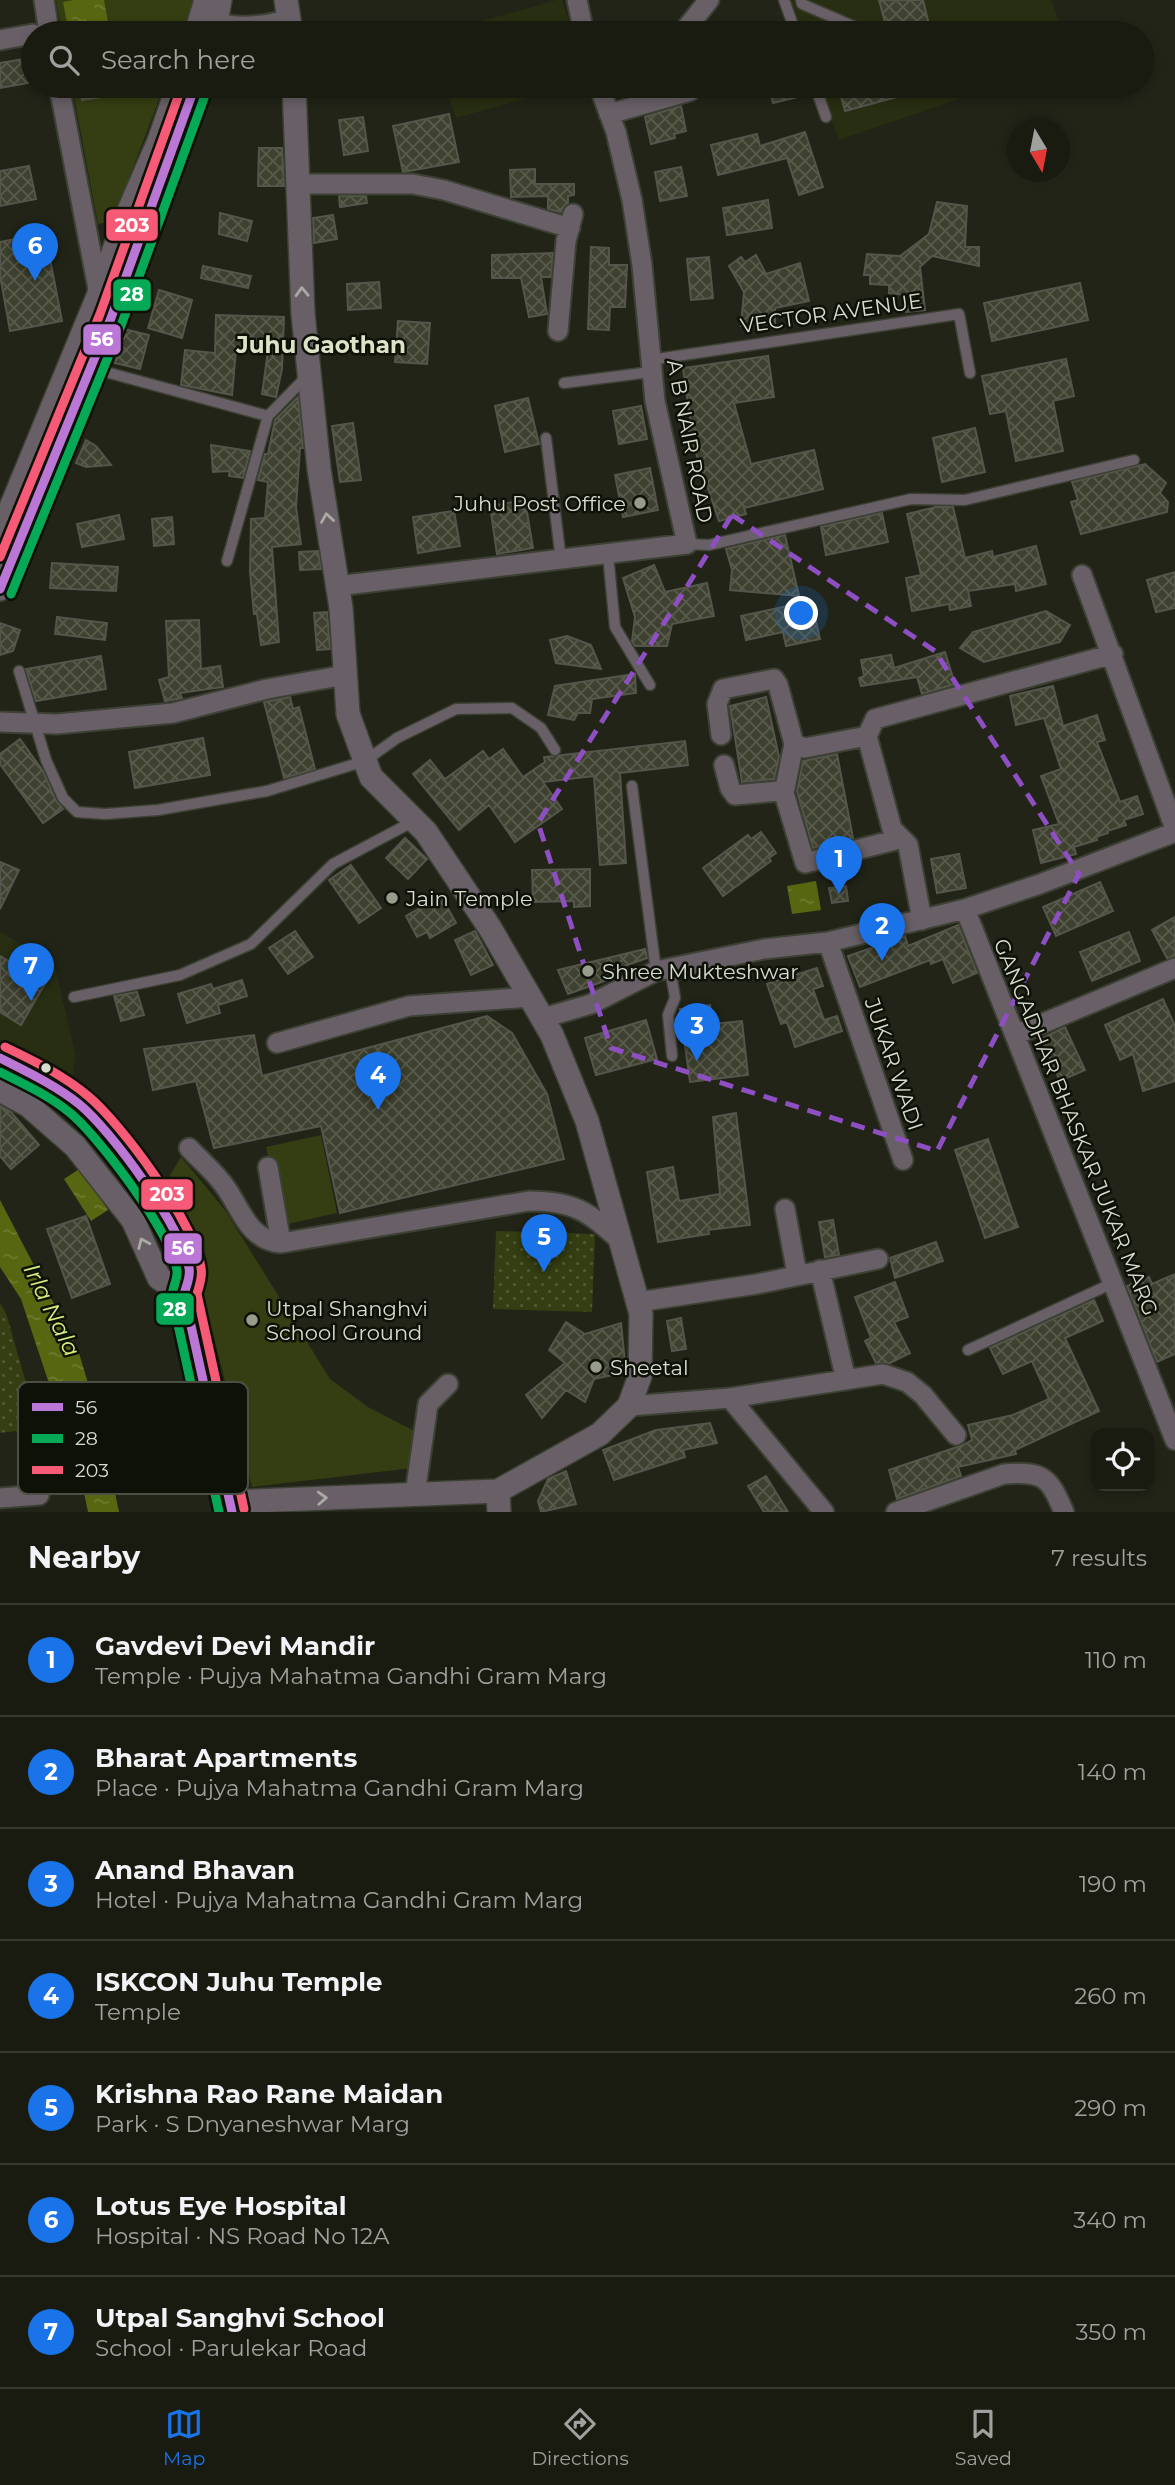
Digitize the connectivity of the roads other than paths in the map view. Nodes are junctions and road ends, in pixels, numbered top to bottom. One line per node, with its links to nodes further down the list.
1 (44, 0): 7 (street)
2 (220, 0): 8 (street)
3 (577, 0): 9 (street)
4 (709, 0): 10 (street)
5 (784, 0): 11 (lane)
6 (801, 0): 12 (lane)
7 (43, 21)
8 (207, 21)
9 (581, 21)
10 (692, 21)
11 (792, 21)
12 (841, 21)
13 (21, 36): 14 (street)
14 (0, 40)
15 (61, 98): 25 (street)
16 (174, 98): 25 (street)
17 (191, 98): 28 (street)
18 (294, 98): 24 (street)
19 (603, 98): 22 (street, A B NAIR ROAD)
20 (665, 98): 22 (street)
21 (819, 98): 23 (lane)
22 (609, 114): 27 (street, A B NAIR ROAD)
23 (826, 117)
24 (298, 184): 26 (street); 30 (street, one-way to 24)
25 (99, 294): 35 (street)
26 (558, 331)
27 (650, 366): 29 (lane, VECTOR AVENUE); 31 (lane); 36 (street, A B NAIR ROAD)
28 (90, 368): 32 (lane); 42 (street)
29 (970, 373)
30 (309, 374): 32 (lane); 41 (street, one-way to 30)
31 (564, 383)
32 (268, 416): 39 (lane)
33 (546, 438): 38 (lane)
34 (1134, 460): 36 (lane)
35 (0, 534)
36 (687, 544): 37 (street, A B NAIR ROAD)
37 (608, 555): 38 (street, A B NAIR ROAD); 46 (lane)
38 (561, 560): 41 (street, A B NAIR ROAD)
39 (227, 561)
40 (1082, 575): 43 (street)
41 (337, 586): 45 (street)
42 (0, 589)
43 (1113, 654): 50 (street); 58 (street)
44 (19, 671): 48 (lane)
45 (345, 675): 48 (street); 53 (street)
46 (650, 685)
47 (0, 722): 48 (street)
48 (33, 723): 53 (lane)
49 (721, 735): 51 (street)
50 (867, 736): 51 (street); 59 (street)
51 (794, 744): 56 (street)
52 (555, 750): 53 (lane)
53 (365, 761): 57 (street)
54 (724, 765): 56 (street)
55 (632, 786): 64 (lane)
56 (784, 793): 59 (street)
57 (414, 821): 65 (lane); 66 (street)
58 (1175, 831): 60 (street)
59 (899, 839): 61 (street)
60 (965, 909): 61 (street); 68 (street, GANGADHAR BHASKAR JUKAR MARG)
61 (922, 920): 62 (street)
62 (828, 942): 64 (street); 74 (street, JUKAR WADI)
63 (1175, 968): 68 (street)
64 (663, 970): 67 (street); 70 (lane)
65 (74, 997)
66 (531, 997): 67 (street); 69 (street)
67 (543, 1018): 77 (street)
68 (1015, 1035): 84 (street, GANGADHAR BHASKAR JUKAR MARG)
69 (278, 1043)
70 (672, 1056)
71 (0, 1058): 80 (street)
72 (0, 1090): 83 (street, one-way to 72)
73 (189, 1148): 78 (street)
74 (902, 1160)
75 (268, 1167): 78 (street)
76 (785, 1209): 82 (street)
77 (622, 1242): 78 (street); 86 (street)
78 (281, 1244)
79 (878, 1259): 81 (street)
80 (190, 1269): 83 (street); 85 (street)
81 (820, 1270): 82 (street); 88 (street)
82 (797, 1274): 86 (street)
83 (159, 1278): 85 (street)
84 (1113, 1283): 87 (lane); 92 (street, GANGADHAR BHASKAR JUKAR MARG)
85 (184, 1294): 89 (street)
86 (638, 1302): 94 (street)
87 (968, 1350)
88 (846, 1380): 93 (street); 95 (street)
89 (203, 1382)
90 (448, 1384): 97 (street)
91 (1175, 1385): 92 (street)
92 (1156, 1392): 96 (street, GANGADHAR BHASKAR JUKAR MARG)
93 (730, 1398): 94 (street); 102 (street)
94 (629, 1406): 100 (street)
95 (956, 1435)
96 (1175, 1440)
97 (415, 1494): 100 (street); 101 (street, one-way to 97)
98 (39, 1495): 99 (street)
99 (0, 1498)
100 (498, 1501)
101 (231, 1507)
102 (824, 1512)
103 (896, 1512): 104 (street)
104 (1064, 1512)

